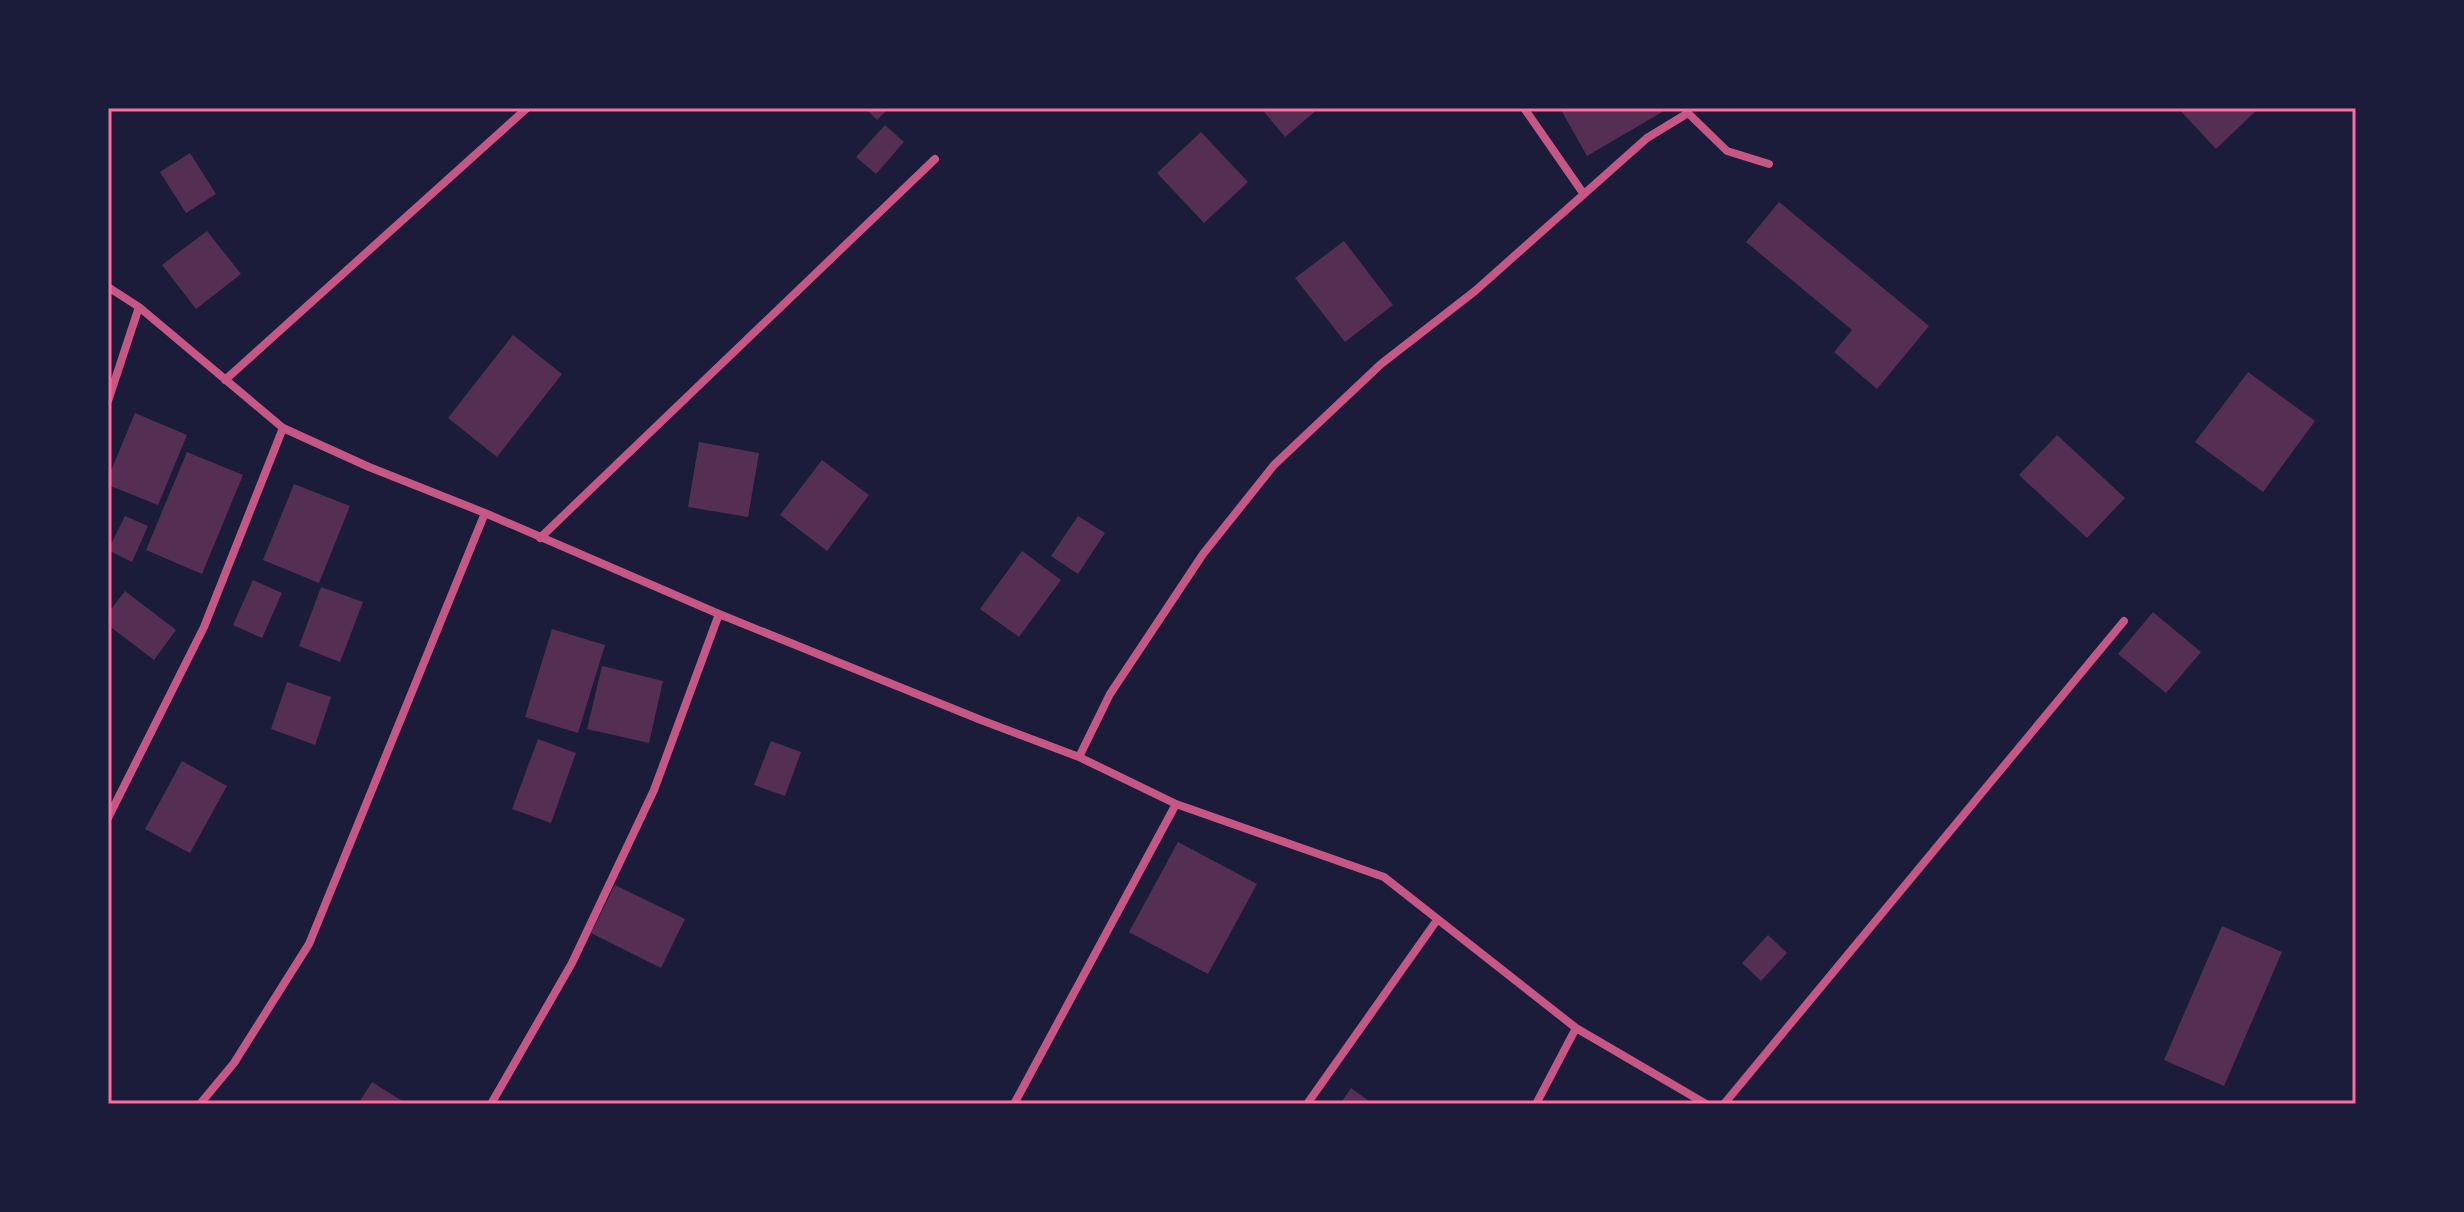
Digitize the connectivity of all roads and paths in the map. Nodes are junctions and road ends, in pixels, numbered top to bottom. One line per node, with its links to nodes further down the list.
1 (527, 108): 8 (street)
2 (1524, 108): 5 (street)
3 (935, 159): 12 (street)
4 (1769, 164): 5 (street)
5 (1583, 193): 15 (street)
6 (108, 287): 7 (street)
7 (139, 307): 8 (street); 9 (street)
8 (225, 380): 10 (street)
9 (108, 401)
10 (283, 428): 11 (street); 17 (street)
11 (485, 513): 12 (street); 20 (street)
12 (540, 538): 13 (street)
13 (719, 614): 15 (street); 21 (street)
14 (2124, 621): 26 (street)
15 (1079, 757): 16 (street)
16 (1176, 804): 18 (street); 22 (street)
17 (108, 818)
18 (1437, 920): 19 (street); 23 (street)
19 (1576, 1028): 24 (street); 25 (street)
20 (200, 1104)
21 (491, 1104)
22 (1014, 1104)
23 (1307, 1104)
24 (1536, 1104)
25 (1706, 1104)
26 (1724, 1104)

